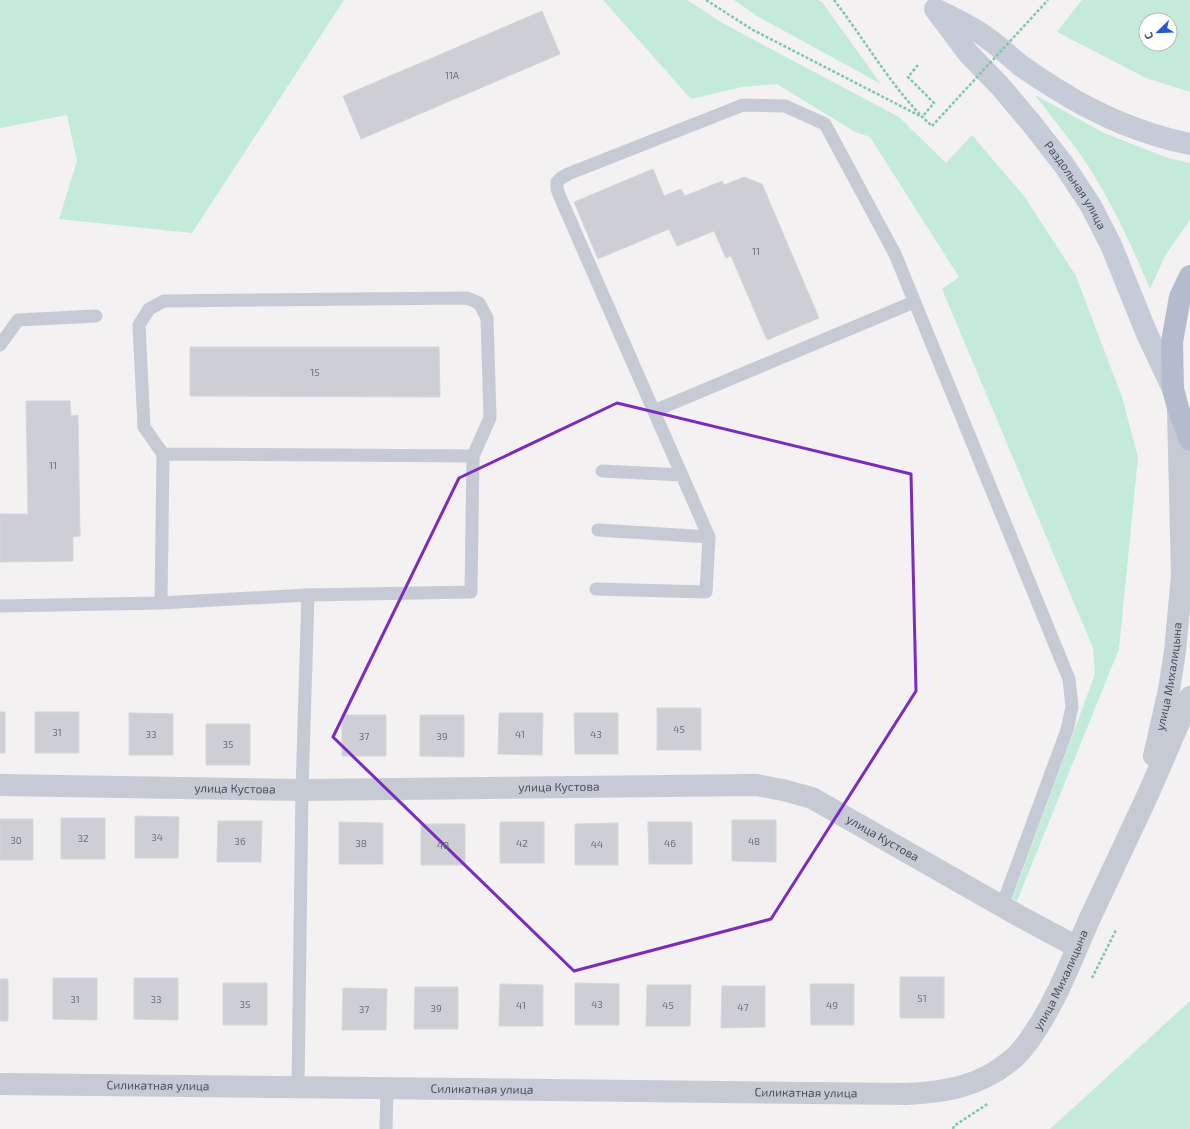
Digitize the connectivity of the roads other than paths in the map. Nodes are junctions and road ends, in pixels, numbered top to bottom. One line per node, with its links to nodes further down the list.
1 (930, 5): 2 (main road, Раздольная улица); 7 (main road, Раздольная улица)
2 (1190, 144)
3 (1190, 276): 7 (main road)
4 (914, 302): 8 (lane); 8 (lane); 25 (lane)
5 (96, 316): 6 (lane)
6 (0, 345)
7 (1175, 398): 9 (main road); 24 (street, улица Михалицына)
8 (654, 411): 13 (lane)
9 (1190, 440)
10 (163, 454): 11 (lane); 11 (lane); 18 (lane)
11 (473, 456): 17 (lane)
12 (602, 471): 13 (lane)
13 (682, 474): 15 (lane)
14 (598, 530): 15 (lane)
15 (709, 537): 16 (lane)
16 (596, 589)
17 (308, 595): 18 (lane); 23 (lane)
18 (161, 603): 19 (lane)
19 (0, 606)
20 (1190, 697): 24 (street, улица Михалицына)
21 (1190, 733): 24 (street, улица Михалицына)
22 (0, 785): 23 (street, улица Кустова)
23 (302, 790): 25 (street, улица Кустова); 29 (lane)
24 (1145, 801): 26 (street, улица Михалицына)
25 (1002, 906): 26 (street, улица Кустова)
26 (1077, 947): 28 (street, улица Михалицына)
27 (0, 1084): 29 (street, Силикатная улица)
28 (964, 1086): 30 (street, Силикатная улица)
29 (298, 1087): 30 (street, Силикатная улица)
30 (387, 1088): 31 (lane)
31 (386, 1129)

